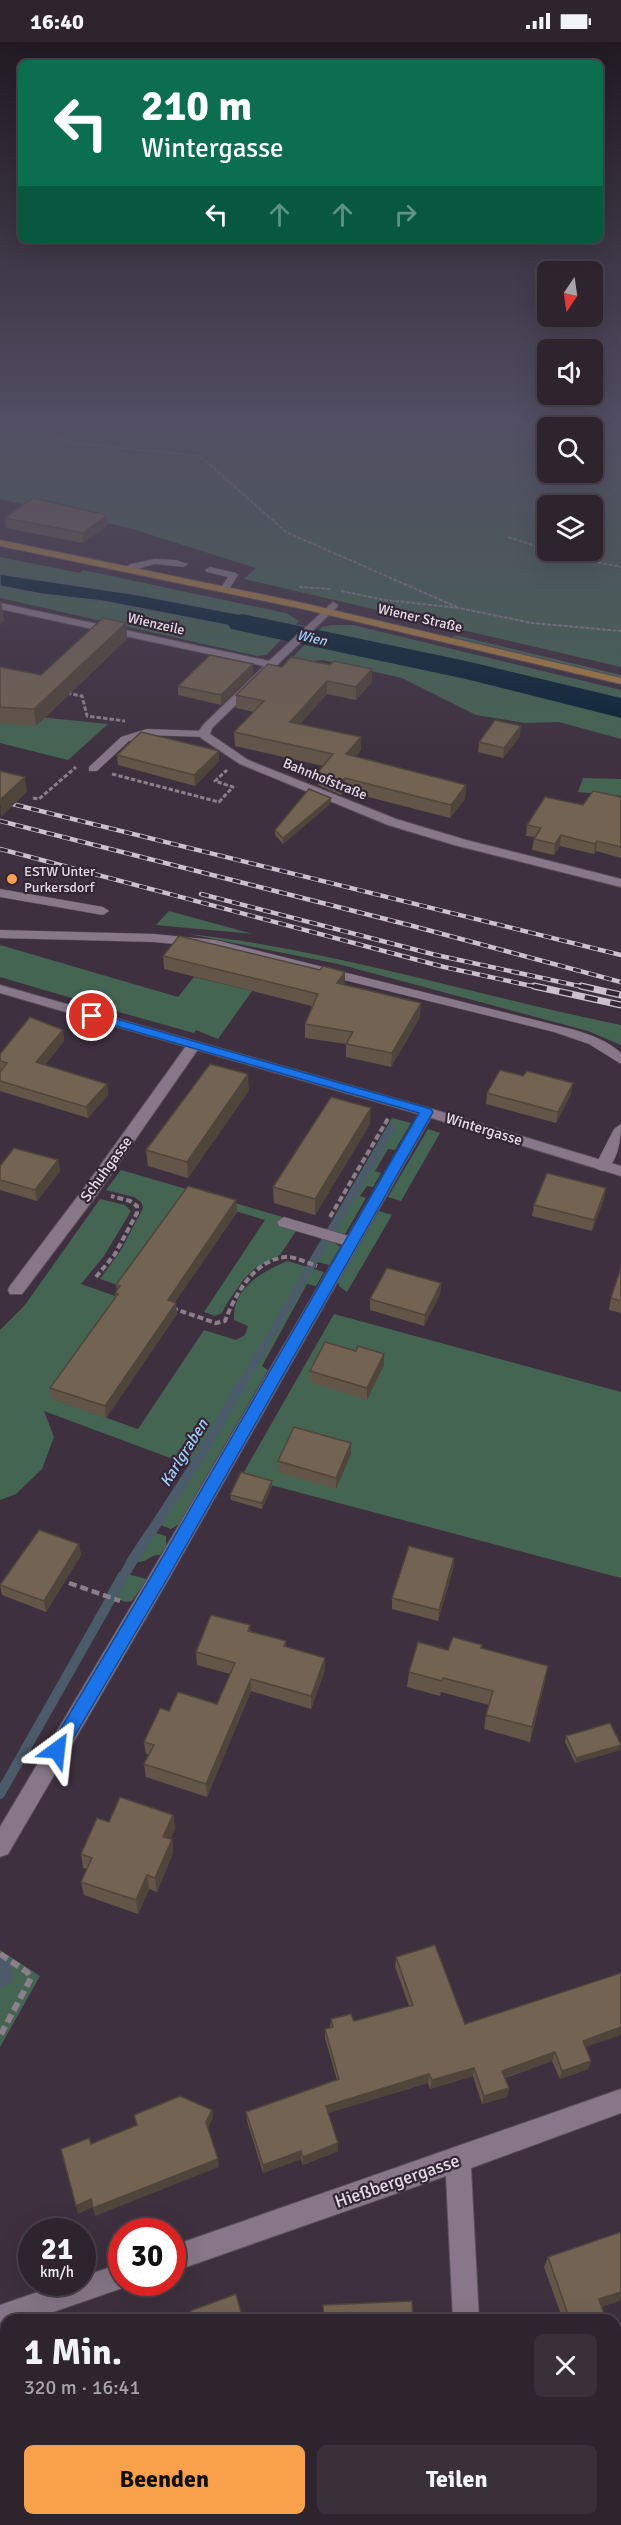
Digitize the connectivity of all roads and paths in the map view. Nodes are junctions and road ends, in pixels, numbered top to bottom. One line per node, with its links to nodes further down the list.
1 (30, 540): 7 (main road, Wiener Straße)
2 (304, 540): 16 (path)
3 (517, 540): 5 (path)
4 (0, 543): 11 (main road, Wiener Straße)
5 (537, 546)
6 (587, 561): 9 (path)
7 (143, 562): 8 (lane); 11 (lane); 12 (main road, Wiener Straße)
8 (185, 563)
9 (621, 567)
10 (211, 568): 12 (lane)
11 (127, 569): 12 (main road, Wiener Straße)
12 (229, 582): 13 (main road, Wiener Straße); 15 (main road, Wiener Straße)
13 (264, 589): 15 (main road, Wiener Straße); 16 (path)
14 (0, 606): 18 (street, Wienzeile)
15 (329, 608): 18 (street); 19 (main road, Wiener Straße); 20 (main road, Wiener Straße)
16 (459, 608): 17 (path)
17 (621, 631)
18 (270, 664): 23 (street)
19 (621, 671)
20 (621, 681)
21 (60, 692): 22 (path)
22 (131, 722)
23 (204, 734): 24 (street, Bahnhofstraße); 25 (lane)
24 (244, 762): 25 (path); 27 (street, Bahnhofstraße)
25 (93, 770): 26 (path)
26 (33, 798)
27 (621, 883)
28 (0, 893): 29 (lane)
29 (103, 911)
30 (0, 934): 33 (lane)
31 (0, 989): 32 (street, Wintergasse)
32 (194, 1045): 34 (street, Wintergasse); 45 (street, Schuhgasse)
33 (621, 1060)
34 (427, 1112): 37 (street, Wintergasse); 42 (street)
35 (387, 1123): 40 (path)
36 (621, 1129): 37 (lane)
37 (602, 1166): 38 (street, Wintergasse)
38 (621, 1171)
39 (103, 1195): 44 (path)
40 (330, 1217)
41 (284, 1222): 42 (lane)
42 (336, 1238): 49 (street)
43 (318, 1266): 46 (path)
44 (96, 1277)
45 (16, 1290)
46 (171, 1308)
47 (69, 1583): 48 (path)
48 (118, 1601)
49 (0, 1847)
50 (0, 1954): 51 (path)
51 (0, 2036)
52 (621, 2101): 53 (street, Hießbergergasse)
53 (458, 2160): 54 (street, Hießbergergasse); 57 (street)
54 (186, 2254)
55 (108, 2281): 56 (street)
56 (12, 2314)
57 (466, 2314)

